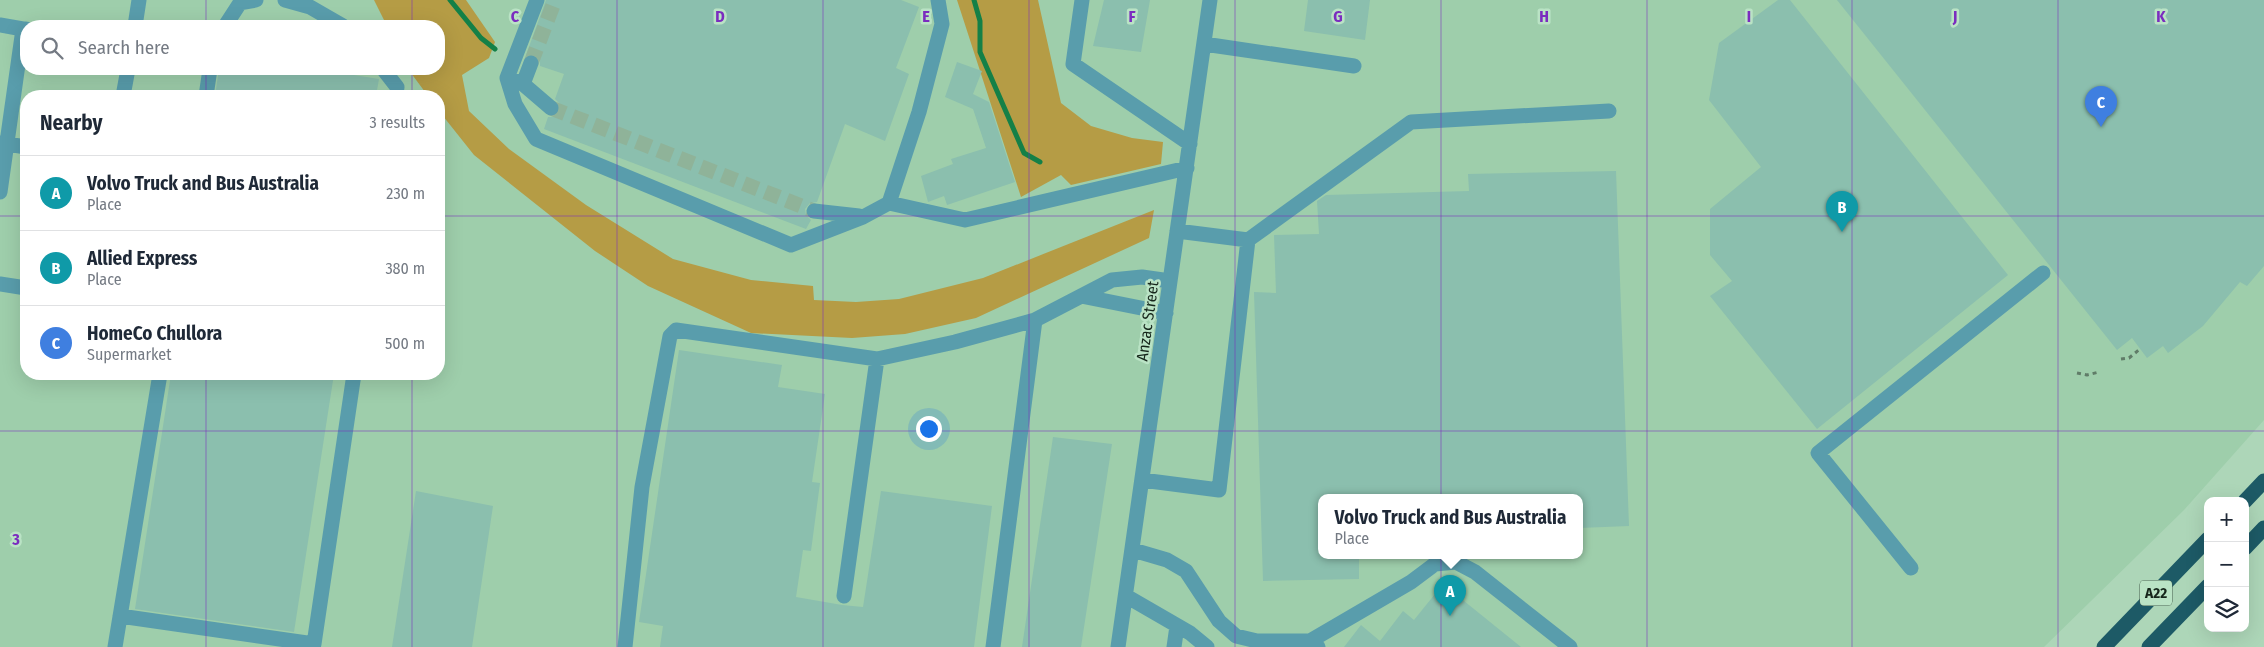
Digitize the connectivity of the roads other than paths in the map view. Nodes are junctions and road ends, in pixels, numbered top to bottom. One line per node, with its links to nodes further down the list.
1 (139, 0): 8 (street)
2 (256, 0): 9 (street)
3 (285, 0): 10 (street)
4 (537, 0): 20 (street)
5 (938, 0): 32 (street)
6 (1082, 0): 28 (street)
7 (1210, 0): 13 (street, Anzac Street)
8 (136, 20)
9 (230, 20)
10 (333, 20)
11 (0, 25): 12 (street)
12 (20, 28)
13 (1204, 44): 16 (street); 28 (street, Anzac Street)
14 (20, 51): 27 (street)
15 (531, 63): 21 (street)
16 (1354, 66)
17 (127, 75): 22 (street)
18 (209, 75): 23 (street)
19 (387, 75): 24 (street)
20 (507, 78): 21 (street); 34 (street)
21 (523, 84): 25 (street)
22 (125, 90)
23 (207, 90)
24 (397, 90)
25 (551, 108)
26 (1609, 111): 36 (street)
27 (3, 144): 29 (street); 31 (street)
28 (1190, 144): 30 (street, Anzac Street)
29 (20, 146)
30 (1187, 168): 32 (street); 35 (street, Anzac Street)
31 (0, 192)
32 (889, 203): 34 (street)
33 (814, 212): 34 (street)
34 (863, 217)
35 (1177, 231): 36 (street); 38 (street, Anzac Street)
36 (1248, 240): 47 (street)
37 (2042, 273): 54 (street)
38 (1170, 281): 41 (street); 42 (street, Anzac Street)
39 (0, 284): 40 (street)
40 (20, 287)
41 (1081, 296): 42 (street); 43 (street)
42 (1166, 312): 47 (street, Anzac Street)
43 (1035, 320): 44 (street); 63 (street)
44 (877, 359): 56 (street); 62 (street)
45 (159, 380): 58 (street)
46 (353, 380): 58 (street)
47 (1142, 480): 53 (street, Anzac Street)
48 (2264, 481): 49 (highway)
49 (2249, 497)
50 (2264, 528): 52 (highway)
51 (2205, 542): 68 (highway, A22)
52 (2249, 544)
53 (1133, 550): 57 (street, Anzac Street); 60 (street)
54 (1911, 568)
55 (2207, 587): 69 (highway, A22)
56 (844, 596)
57 (1126, 596): 59 (street); 64 (street, Anzac Street)
58 (120, 616): 61 (street)
59 (1177, 626): 65 (street); 66 (street)
60 (1314, 644): 67 (street)
61 (115, 647)
62 (624, 647)
63 (994, 647)
64 (1118, 647)
65 (1174, 647)
66 (1207, 647)
67 (1570, 647)
68 (2104, 647)
69 (2150, 647)

